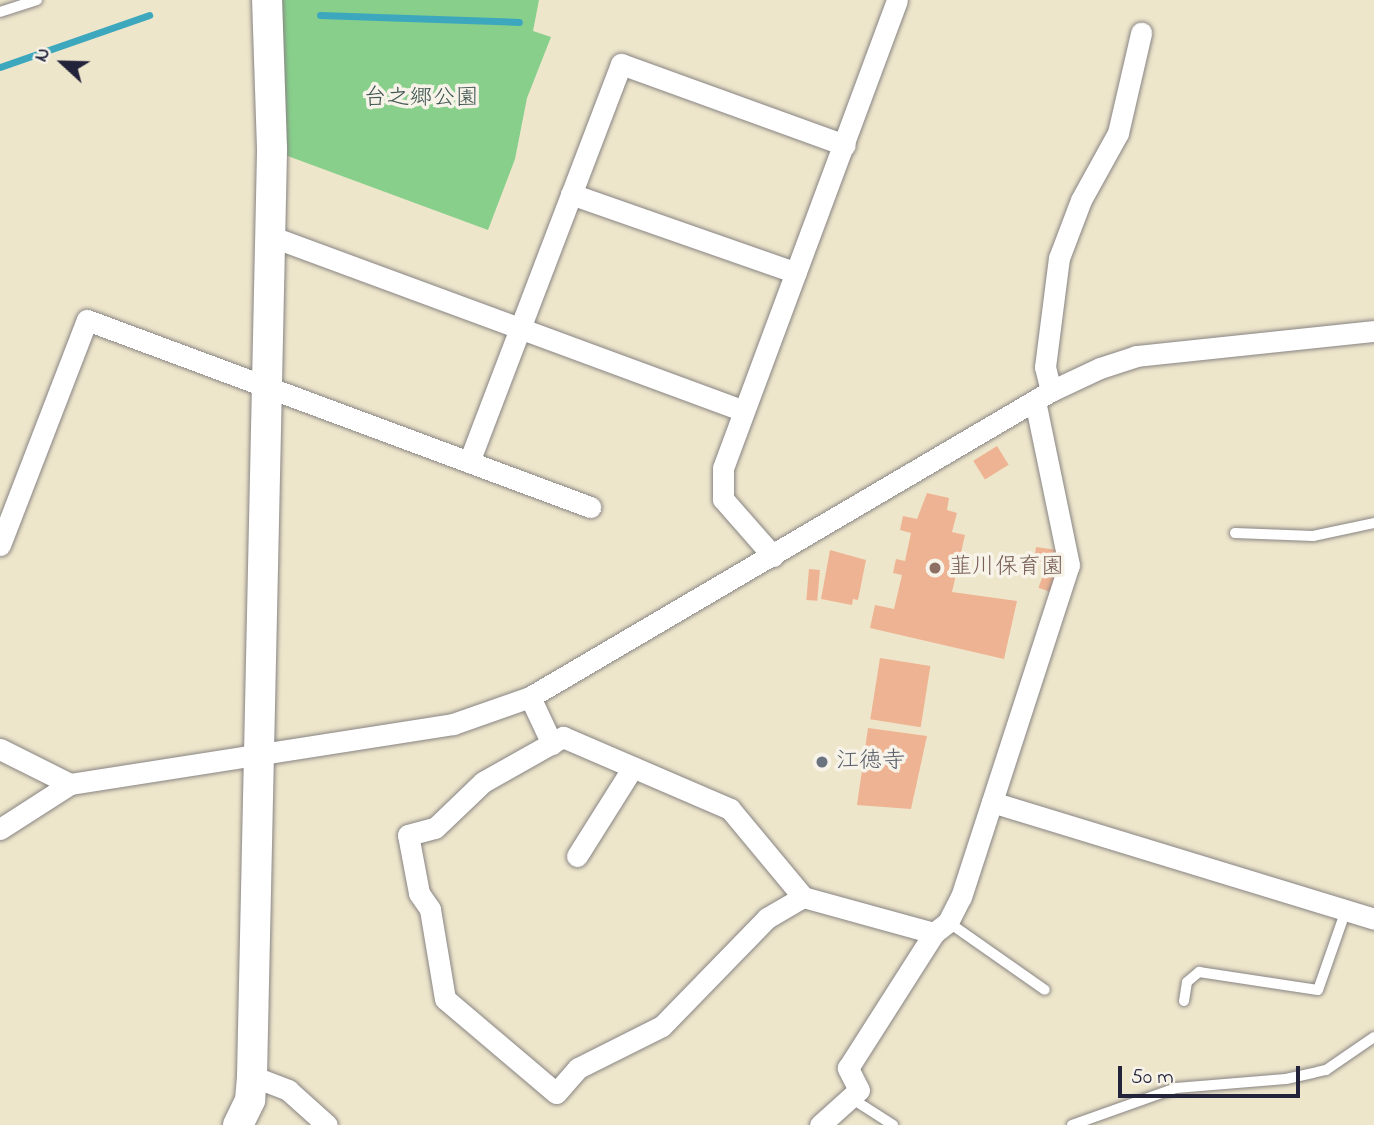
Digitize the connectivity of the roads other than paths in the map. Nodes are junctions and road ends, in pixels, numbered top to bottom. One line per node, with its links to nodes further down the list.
1 (37, 0): 4 (lane)
2 (267, 0): 8 (street)
3 (897, 0): 6 (street)
4 (0, 12)
5 (1141, 33): 13 (street)
6 (845, 145): 7 (street); 9 (street)
7 (571, 194): 9 (street); 10 (street)
8 (270, 236): 10 (street); 12 (street)
9 (796, 273): 14 (street)
10 (521, 326): 14 (street); 15 (street)
11 (1374, 331): 13 (street)
12 (267, 385): 15 (street); 19 (street); 24 (street)
13 (1043, 396): 20 (street); 27 (street)
14 (744, 411): 20 (street)
15 (469, 462): 16 (street)
16 (590, 507)
17 (1374, 523): 18 (lane)
18 (1235, 533)
19 (0, 545)
20 (773, 556): 21 (street)
21 (530, 697): 22 (street); 24 (street)
22 (552, 744): 25 (street); 30 (street)
23 (0, 749): 26 (street)
24 (259, 752): 26 (street); 37 (street)
25 (633, 768): 29 (street); 30 (street)
26 (69, 784): 28 (street)
27 (992, 802): 31 (street); 33 (street)
28 (0, 829)
29 (577, 856)
30 (803, 897): 33 (street)
31 (1346, 910): 32 (street); 35 (lane)
32 (1374, 919)
33 (941, 927): 34 (lane); 38 (street)
34 (1045, 990)
35 (1184, 1000)
36 (1374, 1037): 43 (lane)
37 (252, 1076): 39 (street); 40 (street)
38 (851, 1098): 41 (street); 42 (lane)
39 (238, 1125)
40 (327, 1125)
41 (820, 1125)
42 (892, 1125)
43 (1072, 1125)

